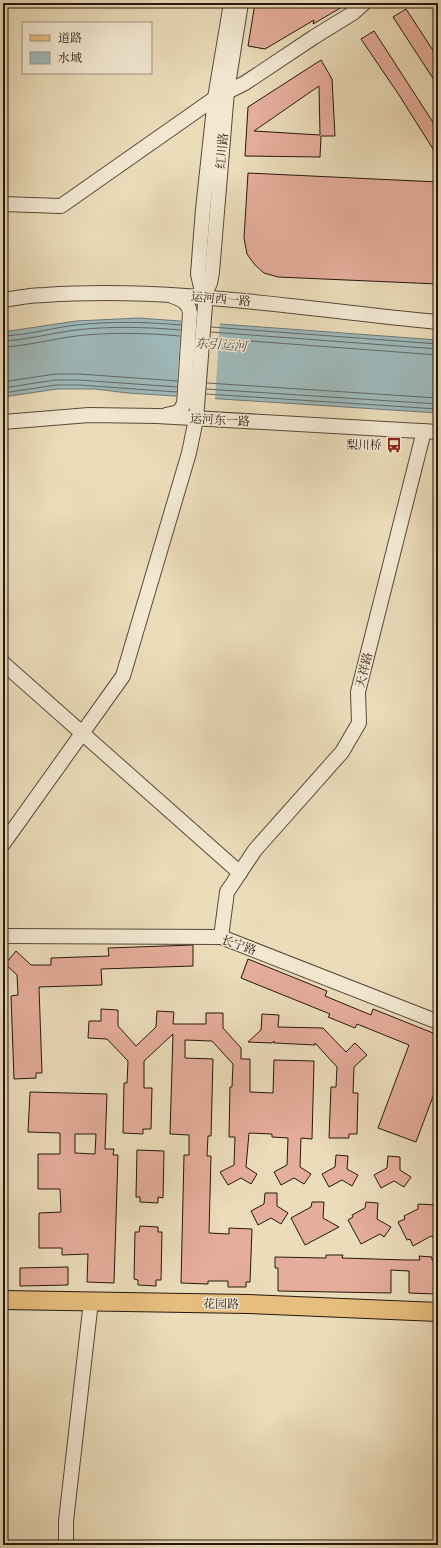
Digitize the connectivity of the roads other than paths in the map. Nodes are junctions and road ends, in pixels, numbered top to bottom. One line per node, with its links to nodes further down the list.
1 (231, 3): 4 (street, 红川路)
2 (241, 3): 4 (street, 红川路)
3 (364, 3): 4 (street)
4 (221, 95): 5 (street); 7 (street, 红川路)
5 (3, 204)
6 (168, 294): 7 (street, 运河西一路); 8 (street, 运河西一路); 9 (street)
7 (203, 297): 9 (street, 红川路); 10 (street, 运河西一路)
8 (3, 300)
9 (197, 315): 11 (street, 红川路)
10 (438, 322)
11 (191, 399): 12 (street); 13 (street, 红川路)
12 (157, 416): 13 (street, 运河东一路); 14 (street, 运河东一路)
13 (196, 418): 15 (street, 运河东一路); 18 (street, 红川路)
14 (3, 422)
15 (424, 431): 16 (street, 运河东一路); 20 (street, 天祥路)
16 (438, 432)
17 (3, 663): 18 (street)
18 (82, 734): 19 (street, 红川路); 20 (street)
19 (3, 844)
20 (240, 873): 22 (street, 天祥路)
21 (3, 936): 22 (street, 长宁路)
22 (221, 937): 23 (street, 长宁路)
23 (438, 1022)
24 (3, 1300): 25 (main road, 花园路)
25 (90, 1307): 26 (main road, 花园路); 27 (main road, 花园路); 28 (main road, 花园路); 29 (street)
26 (3, 1312)
27 (438, 1312)
28 (438, 1323)
29 (66, 1545)

